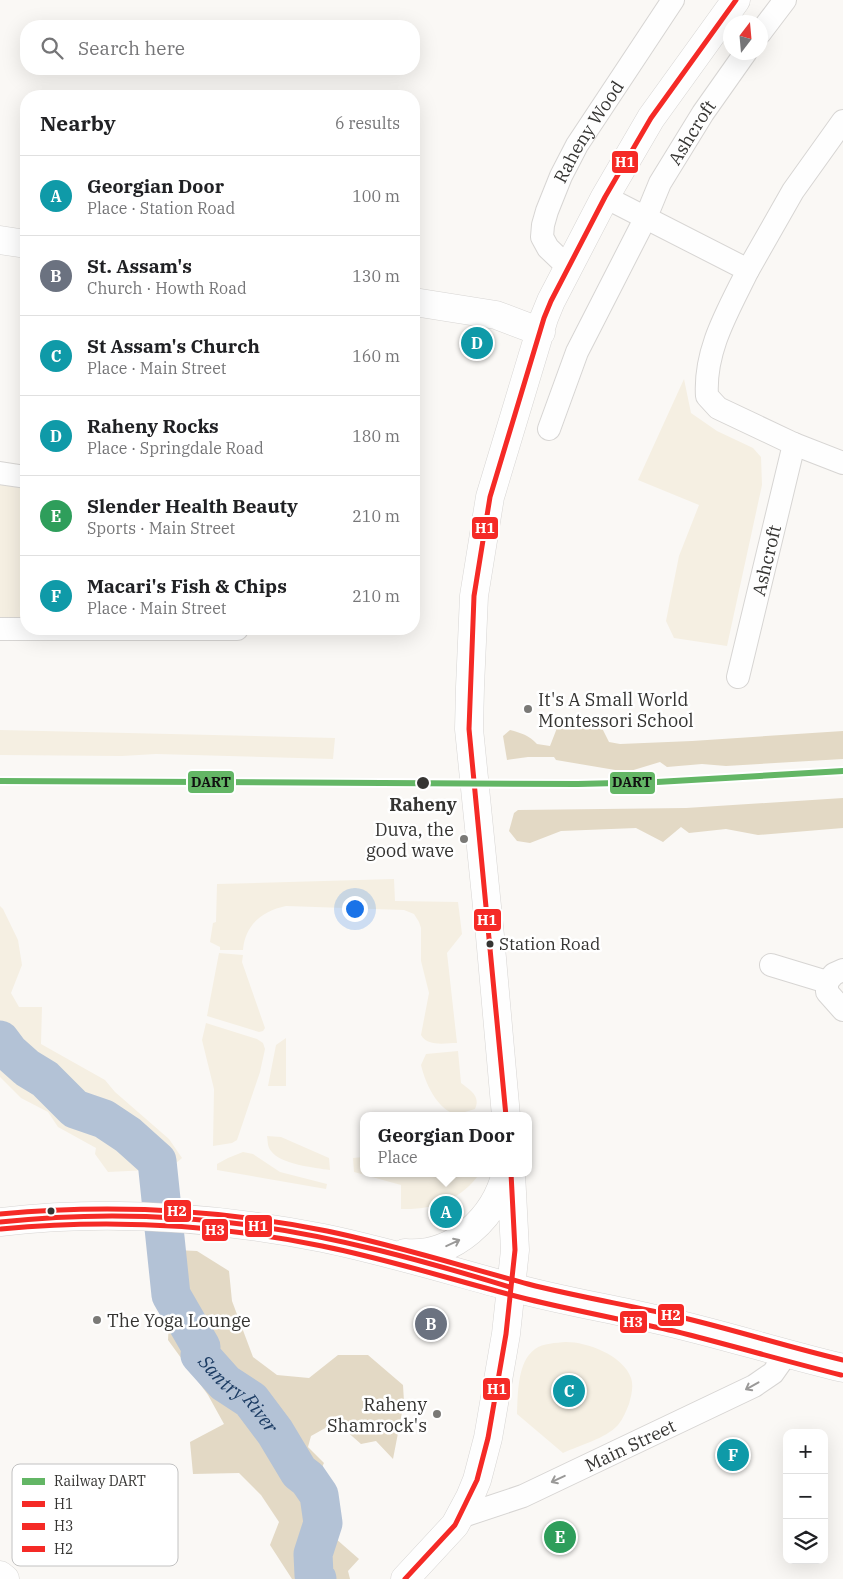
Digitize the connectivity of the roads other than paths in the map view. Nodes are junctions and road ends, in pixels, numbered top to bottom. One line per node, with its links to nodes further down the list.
1 (673, 0): 11 (street, Raheny Wood)
2 (736, 0): 7 (main road)
3 (785, 0): 4 (street)
4 (768, 22)
5 (740, 60): 8 (street, Ashcroft)
6 (843, 121): 12 (street)
7 (605, 197): 8 (street); 11 (main road)
8 (646, 217): 12 (street); 15 (street, Ashcroft)
9 (0, 240): 10 (main road)
10 (20, 243)
11 (569, 268): 14 (main road)
12 (748, 270): 16 (street)
13 (420, 303): 14 (main road)
14 (541, 332): 26 (main road)
15 (549, 430)
16 (794, 444): 17 (street); 22 (street, Ashcroft)
17 (843, 463)
18 (0, 473): 19 (street)
19 (20, 476)
20 (0, 629): 21 (street)
21 (20, 629)
22 (738, 677)
23 (771, 965): 24 (street)
24 (835, 976): 25 (street)
25 (843, 1010)
26 (506, 1112)
27 (504, 1177): 30 (main road, one-way to 27)
28 (511, 1177): 31 (main road)
29 (0, 1222): 30 (main road)
30 (371, 1250): 31 (main road)
31 (510, 1287): 32 (main road); 34 (main road, Main Street)
32 (787, 1353): 33 (main road); 34 (street, Main Street, one-way to 34)
33 (843, 1368)
34 (460, 1518): 37 (main road, Main Street)
35 (0, 1575): 36 (main road)
36 (5, 1579)
37 (405, 1579)

